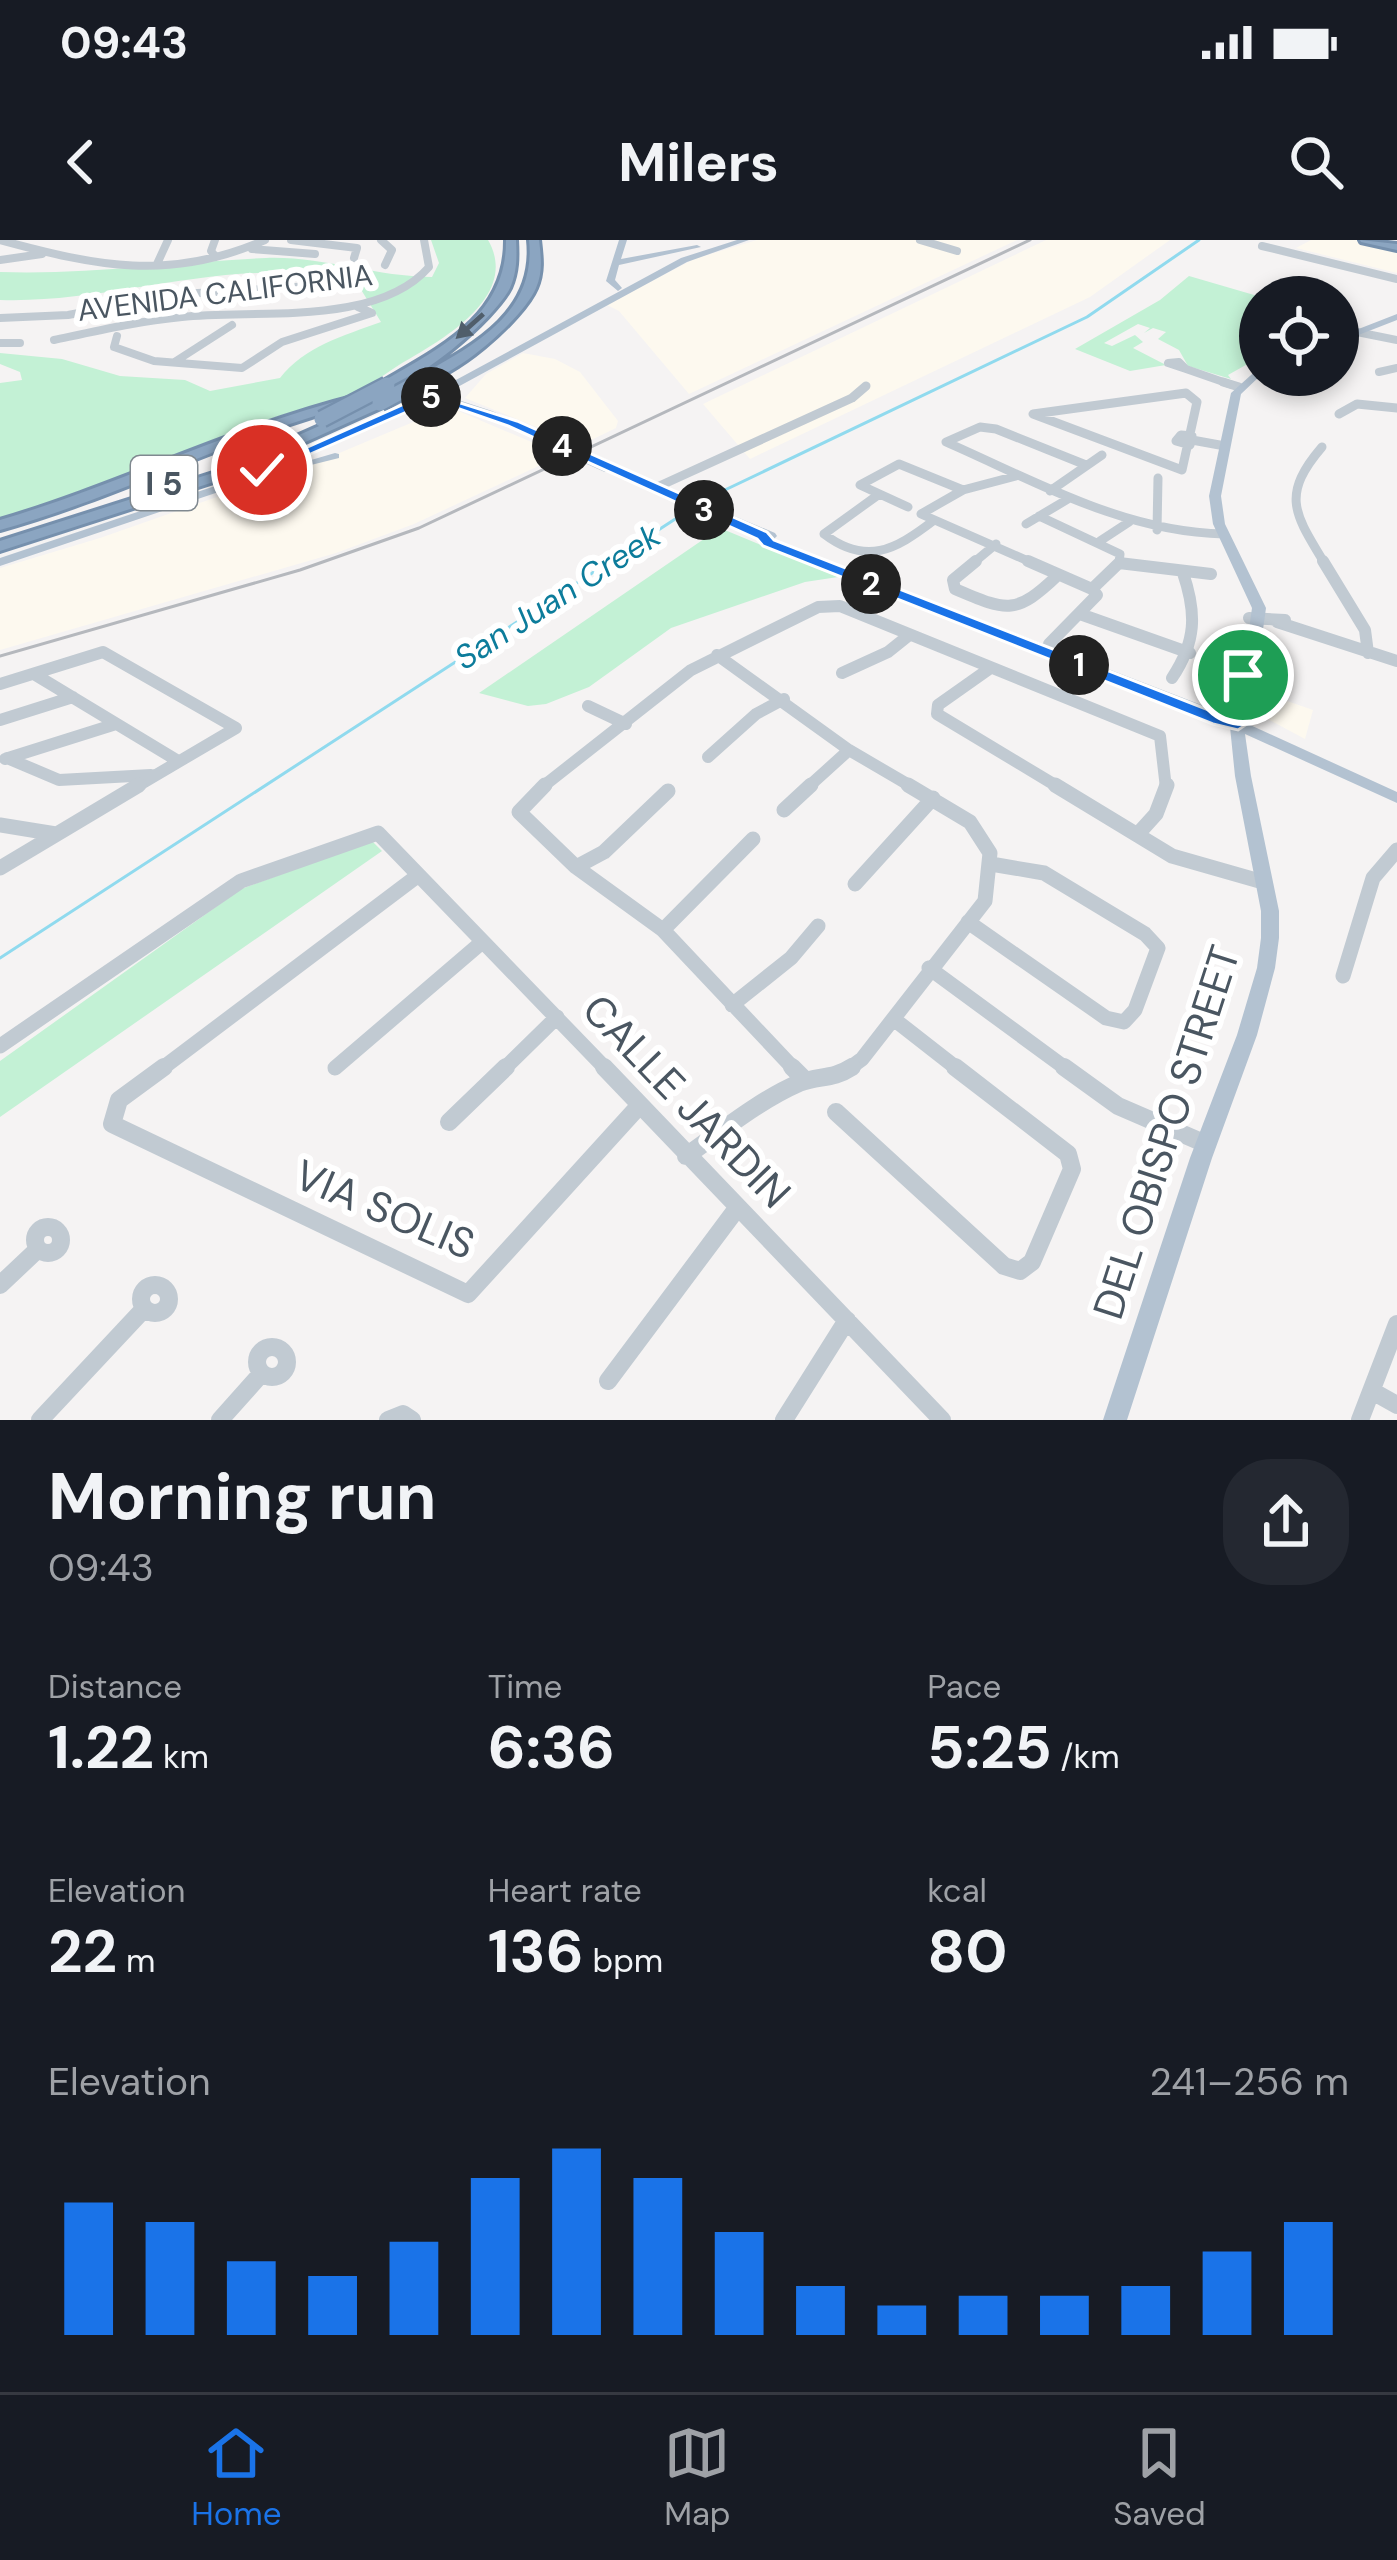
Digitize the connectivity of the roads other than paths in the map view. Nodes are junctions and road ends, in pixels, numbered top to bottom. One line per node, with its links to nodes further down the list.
1 (1, 240): 23 (street)
2 (168, 240): 33 (street)
3 (215, 240): 27 (street)
4 (265, 240): 21 (street)
5 (291, 240): 28 (street)
6 (382, 240): 34 (street)
7 (424, 240): 45 (street, AVENIDA CALIFORNIA)
8 (499, 240): 43 (highway)
9 (511, 240): 43 (highway)
10 (623, 240): 32 (main road)
11 (730, 240): 20 (main road)
12 (745, 240): 20 (main road)
13 (920, 240): 22 (street)
14 (1278, 240): 19 (street)
15 (1365, 240): 18 (highway)
16 (1380, 240): 18 (highway)
17 (538, 243): 94 (highway, I 5, bridge)
18 (1397, 245)
19 (1262, 246): 24 (street); 25 (street)
20 (712, 247): 32 (main road); 42 (main road); 44 (main road)
21 (248, 248): 26 (street); 27 (street)
22 (957, 251)
23 (45, 253): 29 (street); 33 (street)
24 (1250, 253)
25 (1291, 253): 30 (street); 31 (street)
26 (315, 254)
27 (216, 257): 33 (street)
28 (353, 258)
29 (0, 260)
30 (1319, 260): 35 (street); 36 (street)
31 (1277, 261)
32 (616, 263): 42 (main road)
33 (157, 264)
34 (385, 266)
35 (1305, 267)
36 (1350, 267): 37 (street); 38 (street)
37 (1380, 275): 39 (street); 40 (street)
38 (1335, 276)
39 (1397, 279)
40 (1368, 282)
41 (311, 286): 47 (street)
42 (619, 288): 44 (main road); 48 (main road)
43 (499, 298): 88 (highway, I 5, one-way to 88, bridge)
44 (607, 302): 48 (main road)
45 (357, 307): 54 (street, AVENIDA CALIFORNIA); 55 (street)
46 (1397, 314): 50 (main road)
47 (0, 318)
48 (567, 321): 60 (main road)
49 (232, 325): 55 (street)
50 (1359, 329)
51 (1359, 336): 53 (street)
52 (117, 337): 55 (street)
53 (1397, 340)
54 (0, 343)
55 (175, 362)
56 (1397, 368): 58 (street)
57 (1186, 370): 62 (street)
58 (1379, 372)
59 (1239, 382): 62 (main road)
60 (456, 384): 63 (main road); 65 (main road)
61 (866, 386): 78 (street)
62 (1233, 386): 69 (main road, DEL OBISPO STREET)
63 (434, 396): 65 (main road); 67 (main road); 88 (highway)
64 (1397, 408): 66 (street)
65 (475, 409): 67 (main road); 78 (main road, bridge)
66 (1339, 414)
67 (375, 427): 72 (main road); 74 (main road)
68 (1191, 440): 69 (street); 71 (street); 71 (street)
69 (1220, 445): 90 (main road, DEL OBISPO STREET)
70 (1322, 447): 107 (street)
71 (1102, 449): 73 (street)
72 (331, 454): 74 (main road); 77 (main road)
73 (1086, 465): 75 (street); 80 (street)
74 (253, 474): 77 (main road)
75 (1016, 476): 79 (street); 80 (street)
76 (1158, 478): 89 (street)
77 (237, 482): 95 (main road)
78 (660, 490): 91 (main road)
79 (963, 490): 81 (street); 85 (street)
80 (1050, 491): 82 (street)
81 (878, 495): 83 (street); 85 (street)
82 (1068, 499): 84 (street); 86 (street)
83 (908, 507)
84 (1039, 516): 87 (street); 92 (street)
85 (933, 521): 93 (street)
86 (1129, 522): 89 (street); 92 (street)
87 (1026, 524)
88 (0, 529)
89 (1157, 530): 90 (street)
90 (1218, 535): 102 (main road, DEL OBISPO STREET)
91 (762, 536): 104 (main road); 105 (main road)
92 (1100, 541): 96 (street)
93 (996, 544): 99 (street); 99 (street)
94 (0, 546)
95 (0, 562)
96 (1118, 563): 97 (street); 100 (street)
97 (1183, 572): 98 (street); 106 (street)
98 (1211, 574)
99 (1058, 575): 100 (street)
100 (1092, 589): 101 (street)
101 (1080, 614): 105 (street); 106 (street)
102 (1260, 621): 107 (street); 121 (main road, DEL OBISPO STREET)
103 (908, 636): 108 (street); 110 (street); 111 (street)
104 (1025, 644): 105 (main road); 121 (main road)
105 (1049, 644): 121 (main road)
106 (1190, 653): 113 (street)
107 (1368, 653): 109 (street)
108 (717, 655): 116 (street); 120 (street)
109 (1397, 661)
110 (989, 669): 133 (street); 133 (street)
111 (842, 673)
112 (34, 674): 114 (street); 115 (street); 125 (street)
113 (1172, 678)
114 (0, 684)
115 (73, 698): 118 (street); 119 (street)
116 (784, 698): 122 (street); 123 (street)
117 (588, 706): 120 (street)
118 (0, 720)
119 (116, 724): 124 (street); 125 (street)
120 (626, 724): 137 (street)
121 (1238, 724): 129 (main road); 140 (main road, DEL OBISPO STREET)
122 (848, 751): 128 (street); 130 (street)
123 (708, 757)
124 (3, 759): 126 (street)
125 (178, 761): 126 (street)
126 (156, 774): 132 (street)
127 (668, 791): 137 (street)
128 (933, 798): 136 (street); 141 (street)
129 (1397, 798)
130 (784, 810)
131 (0, 825): 132 (street)
132 (56, 834): 138 (street)
133 (1137, 835): 140 (street)
134 (753, 839): 144 (street)
135 (1397, 850): 147 (street)
136 (990, 858): 142 (street); 142 (street)
137 (576, 867): 144 (street)
138 (0, 868)
139 (416, 878): 145 (street, CALLE JARDIN); 151 (street, CALLE JARDIN); 154 (street, VIA SOLIS)
140 (1262, 881): 157 (main road, DEL OBISPO STREET)
141 (855, 884)
142 (968, 922): 146 (street)
143 (818, 926): 148 (street)
144 (663, 930): 148 (street)
145 (481, 943): 149 (street, CALLE JARDIN); 152 (street)
146 (929, 968): 150 (street); 157 (street)
147 (1343, 976)
148 (732, 1005): 153 (street)
149 (557, 1017): 154 (street, CALLE JARDIN); 156 (street)
150 (895, 1020): 153 (street); 155 (street)
151 (0, 1046)
152 (335, 1068)
153 (805, 1080): 158 (street)
154 (639, 1106): 158 (street, CALLE JARDIN)
155 (836, 1112)
156 (449, 1122)
157 (1206, 1144): 175 (main road, DEL OBISPO STREET)
158 (686, 1156): 159 (street, CALLE JARDIN)
159 (738, 1207): 163 (street, CALLE JARDIN); 166 (street)
160 (36, 1251): 161 (street)
161 (0, 1285)
162 (143, 1310): 169 (street)
163 (847, 1320): 173 (street); 174 (street, CALLE JARDIN)
164 (1397, 1324): 167 (street)
165 (261, 1374): 170 (street)
166 (608, 1381)
167 (1372, 1391): 168 (street); 176 (street)
168 (1397, 1405)
169 (40, 1420)
170 (220, 1420)
171 (388, 1420): 172 (street)
172 (412, 1420)
173 (784, 1420)
174 (942, 1420)
175 (1115, 1420)
176 (1360, 1420)

